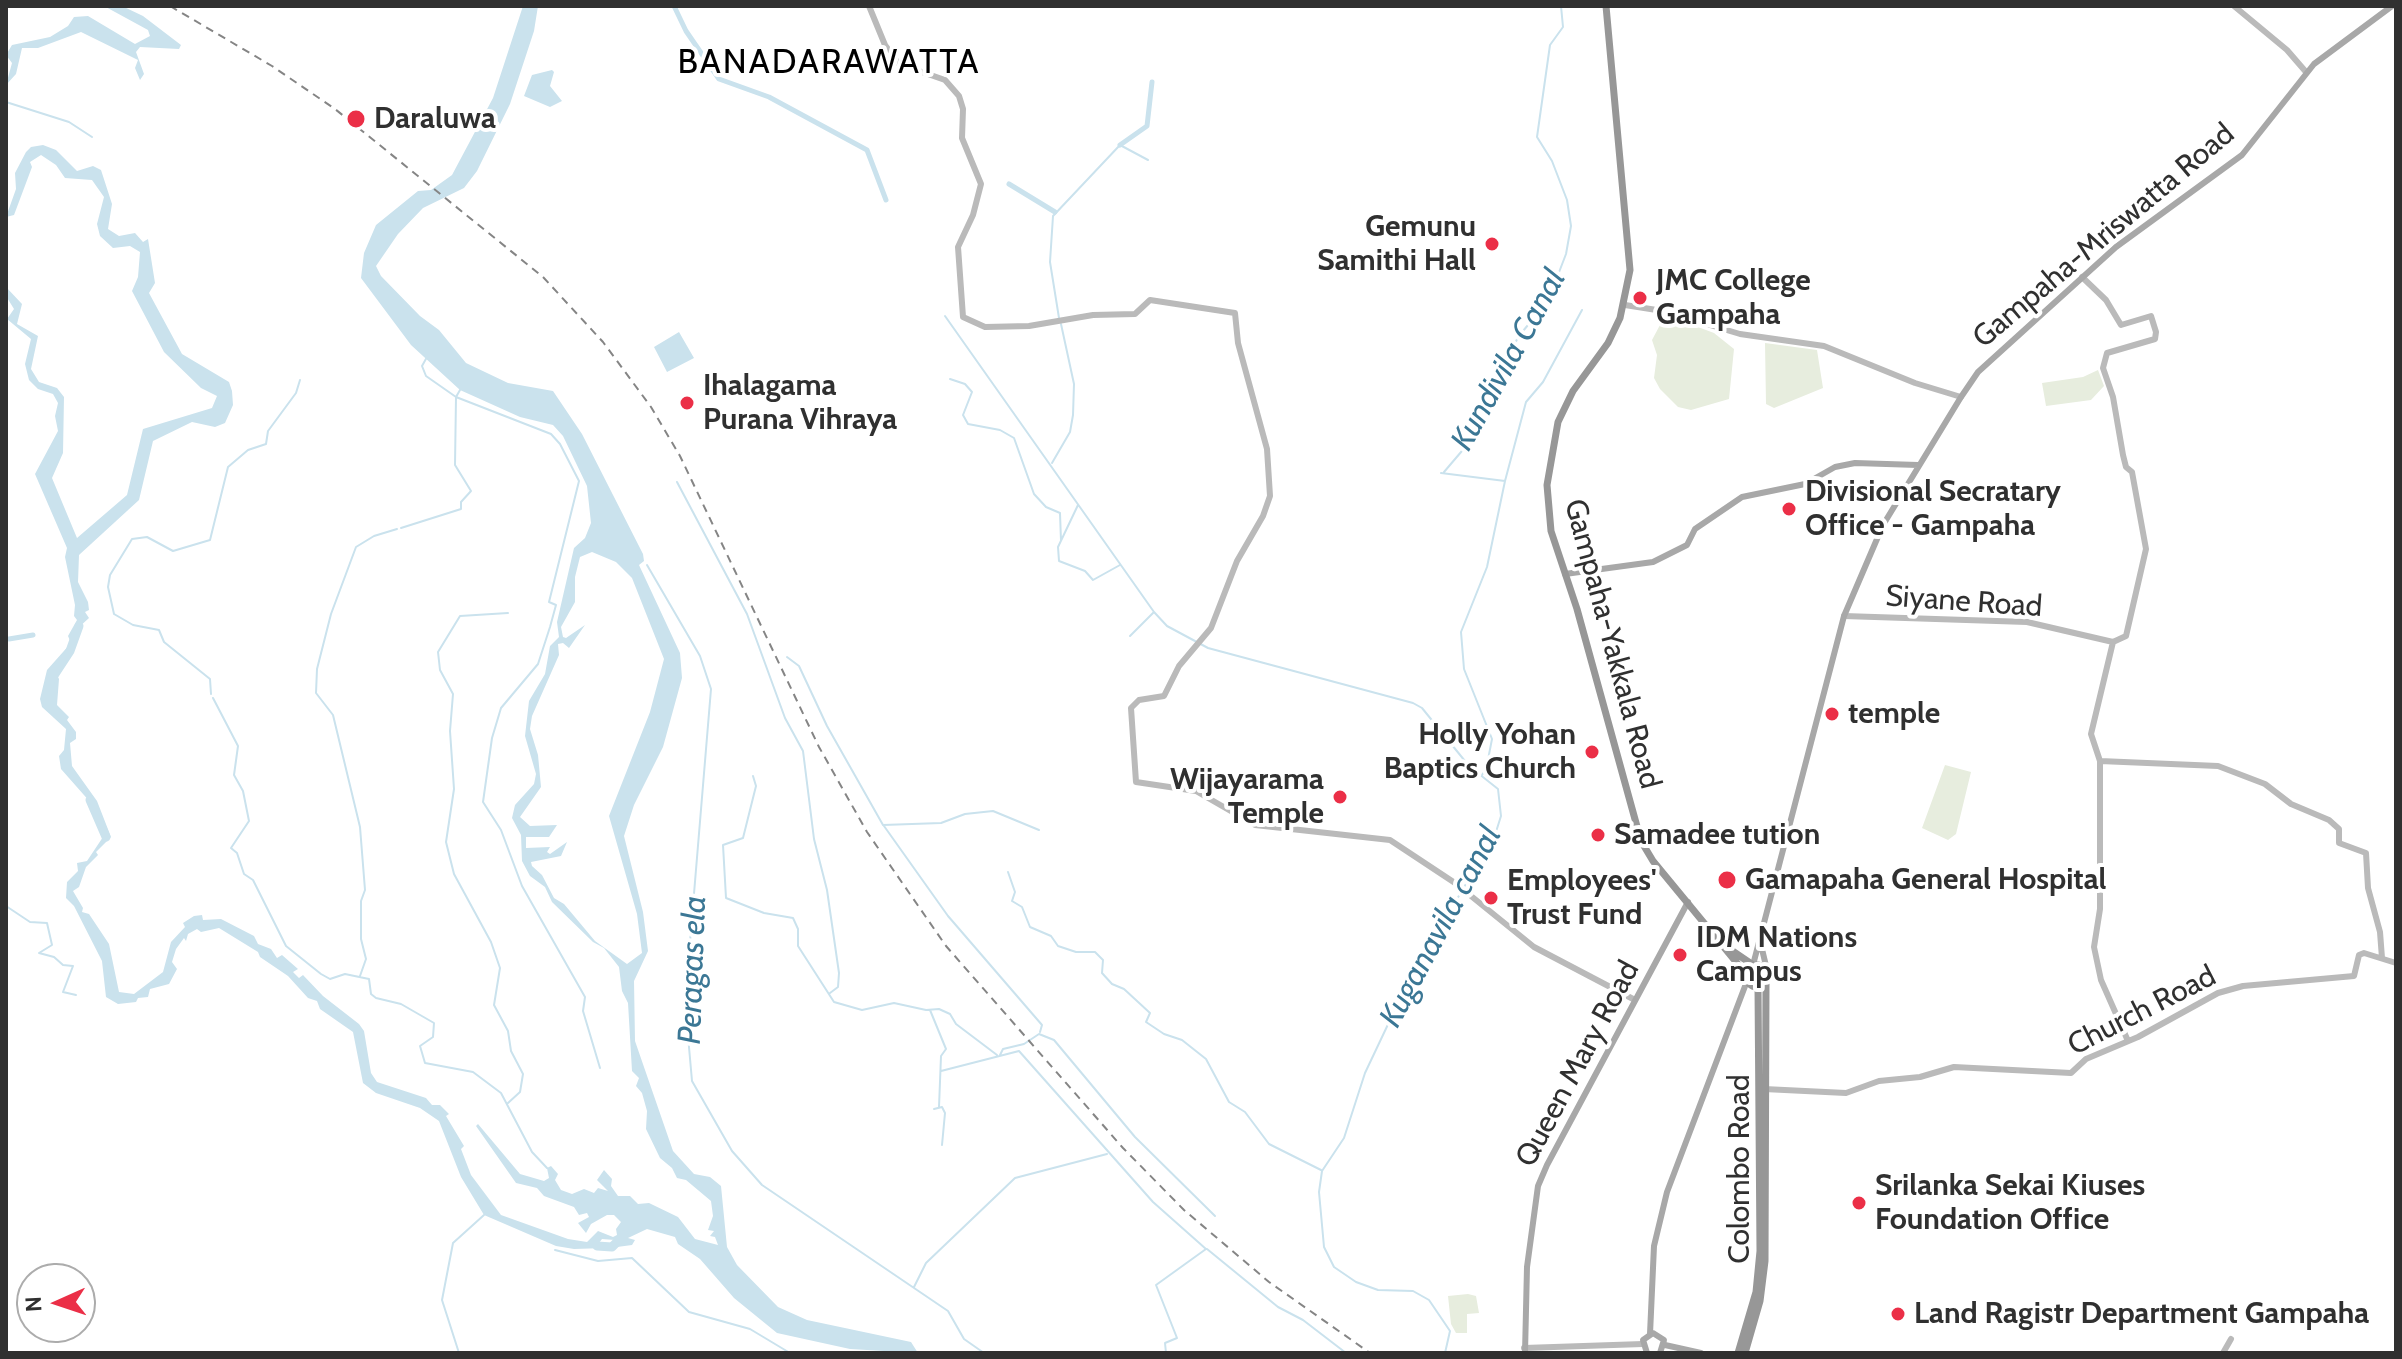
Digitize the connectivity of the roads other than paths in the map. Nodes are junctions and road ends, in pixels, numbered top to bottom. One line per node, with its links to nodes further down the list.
1 (869, 6): 25 (street)
2 (1606, 6): 7 (highway, Gampaha-Yakkala Road)
3 (2234, 6): 5 (street)
4 (2392, 6): 5 (main road, Gampaha-Mriswatta Road)
5 (2306, 72): 6 (main road, Gampaha-Mriswatta Road)
6 (2082, 277): 8 (main road, Gampaha-Mriswatta Road); 12 (street)
7 (1625, 305): 8 (street); 10 (highway, Gampaha-Yakkala Road)
8 (1961, 397): 9 (main road, Gampaha-Mriswatta Road)
9 (1918, 465): 10 (main road); 11 (main road, Gampaha-Mriswatta Road)
10 (1565, 574): 14 (highway, Gampaha-Yakkala Road)
11 (1844, 616): 12 (street, Siyane Road); 15 (main road, Gampaha-Mriswatta Road)
12 (2113, 642): 13 (street)
13 (2100, 761): 17 (street); 26 (street)
14 (1688, 902): 16 (highway, Gampaha-Yakkala Road); 25 (main road, Queen Mary Road)
15 (1761, 945): 19 (main road, Gampaha-Mriswatta Road); 20 (main road, Gampaha-Mriswatta Road)
16 (1726, 947): 19 (highway, Gampaha-Yakkala Road); 21 (highway, Gampaha-Yakkala Road)
17 (2382, 958): 18 (street); 26 (street, Church Road)
18 (2396, 963)
19 (1753, 965): 20 (highway, Gampaha-Yakkala Road); 21 (highway)
20 (1767, 970): 22 (highway, Colombo Road)
21 (1747, 977): 23 (highway, Gampaha-Yakkala Road); 24 (main road)
22 (1766, 983): 23 (highway); 27 (highway, Colombo Road)
23 (1756, 987): 24 (main road); 27 (highway, Colombo Road)
24 (1744, 995): 29 (main road)
25 (1635, 1000): 35 (main road, Queen Mary Road)
26 (2128, 1041): 27 (street, Church Road)
27 (1762, 1089): 28 (highway, Colombo Road)
28 (1764, 1241): 39 (highway, Colombo Road); 40 (highway, Colombo Road)
29 (1653, 1318): 30 (main road); 31 (main road)
30 (1650, 1334): 31 (main road); 33 (main road)
31 (1659, 1334): 34 (main road)
32 (2231, 1339): 41 (street)
33 (1643, 1344): 35 (street); 36 (main road)
34 (1665, 1345): 37 (main road); 38 (main road)
35 (1524, 1351)
36 (1647, 1353)
37 (1660, 1353)
38 (1701, 1353)
39 (1738, 1353)
40 (1745, 1353)
41 (2223, 1353)

